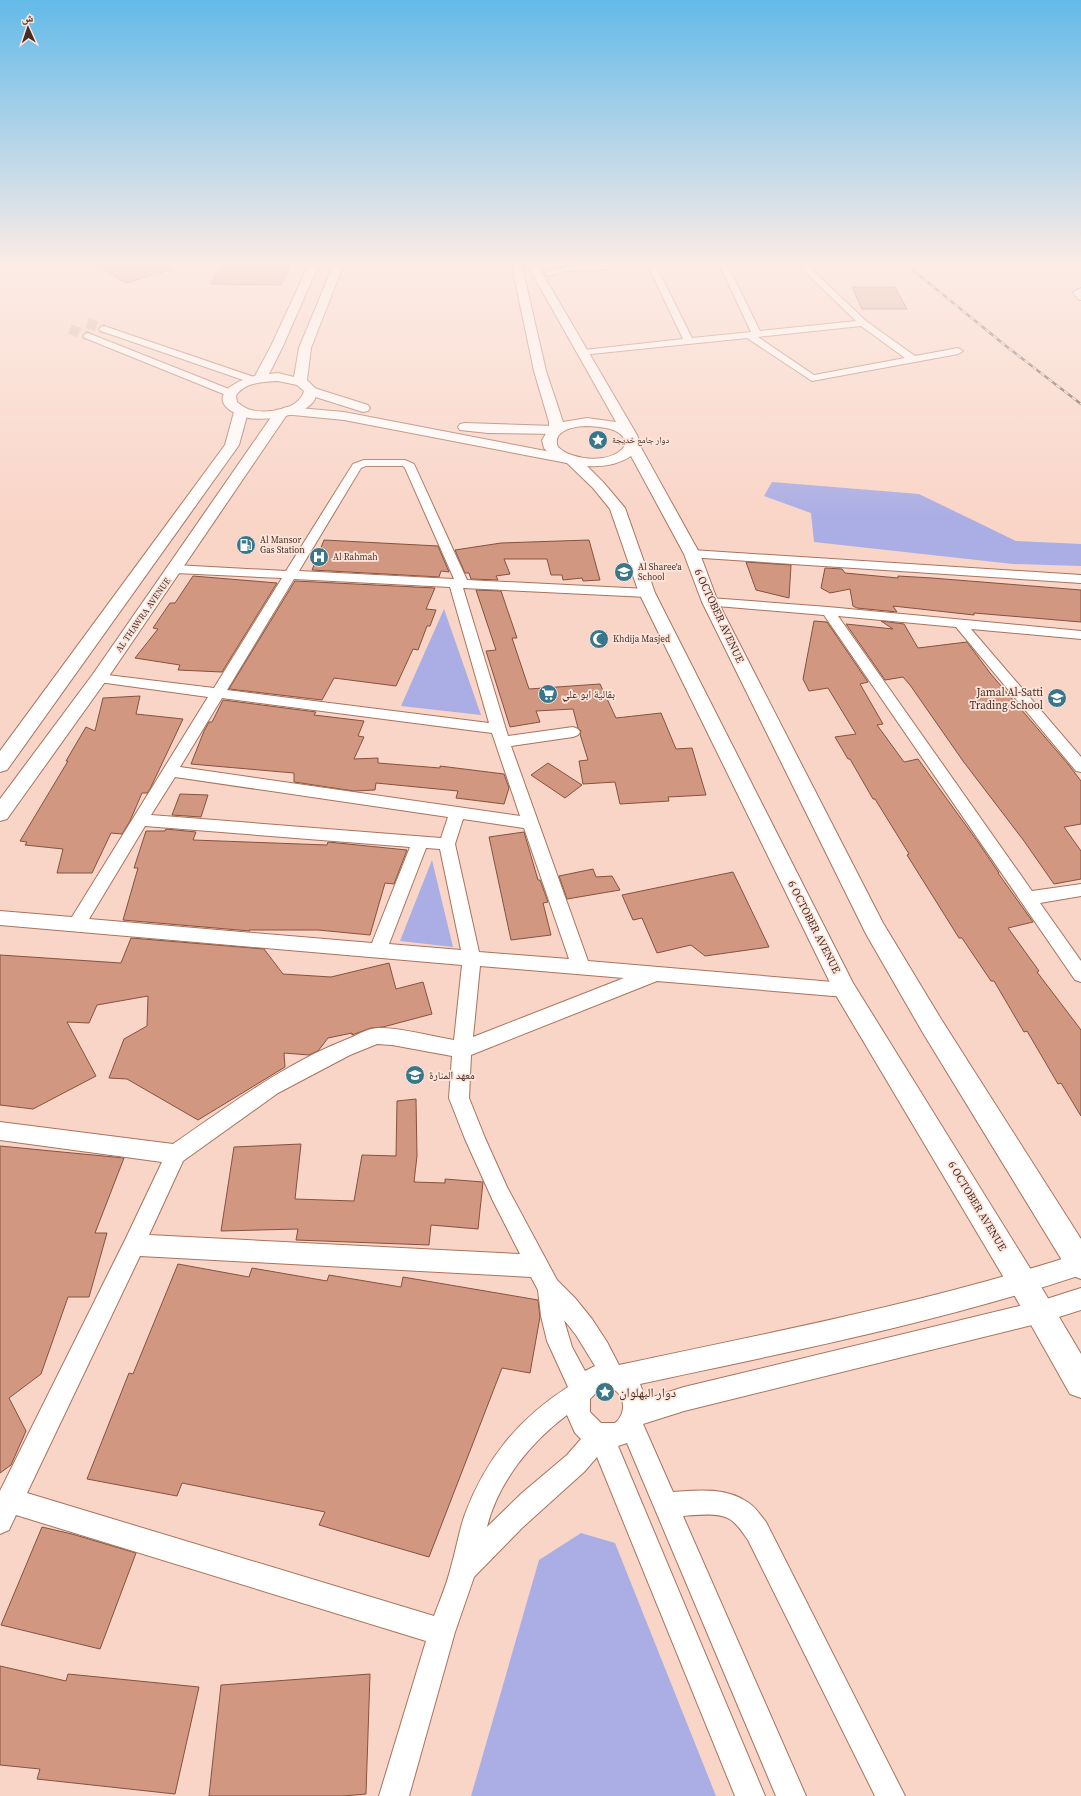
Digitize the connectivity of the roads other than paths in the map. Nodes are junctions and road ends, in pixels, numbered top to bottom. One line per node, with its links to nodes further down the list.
1 (122, 350): 16 (street)
2 (167, 350): 13 (street)
3 (275, 350): 13 (main road)
4 (305, 350): 14 (main road)
5 (535, 350): 19 (main road)
6 (582, 350): 11 (main road, 6 OCTOBER AVENUE)
7 (618, 350): 11 (street)
8 (774, 350): 12 (street)
9 (901, 350): 12 (street)
10 (958, 351): 12 (street)
11 (584, 354): 20 (main road, 6 OCTOBER AVENUE)
12 (913, 359)
13 (256, 379): 14 (main road); 16 (main road)
14 (300, 381): 15 (main road)
15 (311, 391): 18 (main road); 19 (main road)
16 (230, 393): 17 (main road)
17 (241, 412): 18 (main road); 36 (main road)
18 (285, 412): 21 (main road); 23 (main road, AL THAWRA AVENUE)
19 (556, 430): 20 (main road); 21 (main road)
20 (630, 439): 21 (main road); 22 (main road, 6 OCTOBER AVENUE)
21 (572, 460): 27 (main road, 6 OCTOBER AVENUE)
22 (692, 554): 25 (street); 28 (main road, 6 OCTOBER AVENUE)
23 (175, 569): 24 (street); 32 (main road, AL THAWRA AVENUE)
24 (290, 575): 26 (street); 26 (street); 33 (street)
25 (1081, 579)
26 (458, 584): 27 (street); 35 (street)
27 (647, 593): 54 (main road, 6 OCTOBER AVENUE)
28 (710, 602): 29 (street); 59 (main road, 6 OCTOBER AVENUE)
29 (828, 611): 30 (street); 46 (street)
30 (960, 624): 31 (street); 37 (street)
31 (1081, 635)
32 (99, 678): 33 (street); 40 (main road, AL THAWRA AVENUE)
33 (217, 694): 35 (street); 38 (street)
34 (573, 732): 35 (street)
35 (501, 736): 42 (street)
36 (0, 765)
37 (1081, 767)
38 (170, 771): 39 (street); 41 (street)
39 (457, 812): 42 (street); 44 (street)
40 (0, 814)
41 (140, 820): 43 (street); 48 (street)
42 (532, 823): 51 (street)
43 (420, 842): 44 (street); 49 (street)
44 (447, 844): 50 (street)
45 (1081, 890): 46 (street)
46 (1027, 898): 53 (street)
47 (0, 918): 48 (street)
48 (76, 924): 49 (street)
49 (378, 950): 50 (street)
50 (472, 958): 51 (street); 55 (street)
51 (581, 967): 52 (street)
52 (658, 974): 54 (street); 55 (street)
53 (1081, 976)
54 (846, 990): 61 (main road, 6 OCTOBER AVENUE)
55 (462, 1050): 57 (street); 60 (street)
56 (0, 1131): 57 (street)
57 (176, 1154): 58 (street)
58 (134, 1245): 60 (street); 71 (street)
59 (1081, 1264): 61 (street)
60 (537, 1266): 62 (street)
61 (1023, 1283): 64 (main road, 6 OCTOBER AVENUE); 65 (street)
62 (549, 1288): 65 (street); 67 (street)
63 (1081, 1299): 64 (street)
64 (1040, 1312): 66 (main road, 6 OCTOBER AVENUE); 68 (street)
65 (615, 1376): 67 (street); 68 (street)
66 (1081, 1383)
67 (581, 1391): 69 (street); 72 (street)
68 (633, 1420): 69 (street); 70 (street)
69 (600, 1435): 72 (street); 75 (street)
70 (665, 1505): 76 (street); 77 (street)
71 (5, 1510): 73 (street)
72 (464, 1569): 73 (street)
73 (442, 1632): 74 (street)
74 (394, 1796)
75 (750, 1796)
76 (791, 1796)
77 (890, 1796)

